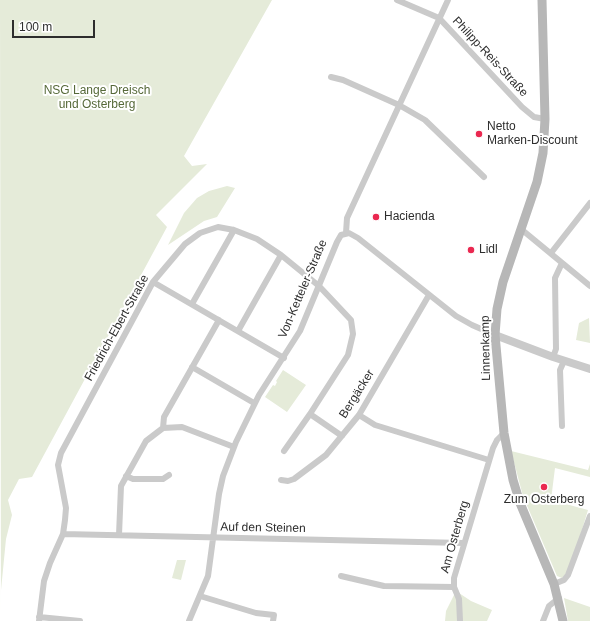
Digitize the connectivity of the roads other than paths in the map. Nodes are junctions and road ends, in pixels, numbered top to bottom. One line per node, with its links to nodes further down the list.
1 (398, 0): 4 (street, Philipp-Reis-Straße)
2 (448, 0): 4 (street)
3 (542, 0): 7 (main road, Linnenkamp)
4 (439, 18): 6 (street); 7 (street, Philipp-Reis-Straße)
5 (331, 77): 6 (street)
6 (399, 105): 8 (street); 12 (street)
7 (544, 119): 10 (main road, Linnenkamp)
8 (484, 177)
9 (590, 203): 13 (street)
10 (521, 229): 13 (street); 23 (main road, Linnenkamp)
11 (234, 230): 14 (street, Friedrich-Ebert-Straße); 16 (street, Friedrich-Ebert-Straße); 20 (street)
12 (346, 233): 17 (street, Von-Ketteler-Straße); 19 (street, Von-Ketteler-Straße)
13 (551, 253): 15 (street)
14 (282, 255): 17 (street, Friedrich-Ebert-Straße); 22 (street)
15 (562, 263): 18 (street); 24 (street)
16 (153, 282): 20 (street); 43 (street, Friedrich-Ebert-Straße)
17 (319, 286): 25 (street, Von-Ketteler-Straße); 30 (street, Friedrich-Ebert-Straße)
18 (590, 286)
19 (428, 295): 23 (street, Von-Ketteler-Straße); 31 (street, Bergäcker)
20 (192, 304): 21 (street)
21 (219, 320): 22 (street); 27 (street)
22 (238, 331): 25 (street)
23 (496, 335): 24 (street, Von-Ketteler-Straße); 34 (main road, Linnenkamp)
24 (553, 357): 26 (street, Von-Ketteler-Straße)
25 (284, 358): 29 (street, Von-Ketteler-Straße)
26 (564, 361): 28 (street, Von-Ketteler-Straße); 32 (street)
27 (192, 367): 29 (street); 33 (street)
28 (590, 369)
29 (254, 403): 36 (street, Von-Ketteler-Straße)
30 (310, 414): 35 (street); 37 (street, Friedrich-Ebert-Straße)
31 (359, 415): 35 (street, Bergäcker); 38 (street)
32 (562, 426)
33 (163, 428): 36 (street); 39 (street)
34 (504, 433): 38 (street, Am Osterberg); 48 (main road, Linnenkamp)
35 (342, 436): 41 (street, Bergäcker)
36 (234, 447): 45 (street, Von-Ketteler-Straße)
37 (284, 451)
38 (489, 460): 46 (street, Am Osterberg)
39 (126, 476): 40 (street); 44 (street)
40 (169, 476)
41 (281, 480)
42 (590, 516): 48 (street)
43 (63, 534): 44 (street, Auf den Steinen); 52 (street, Friedrich-Ebert-Straße)
44 (119, 535): 45 (street, Auf den Steinen)
45 (214, 538): 46 (street, Auf den Steinen); 50 (street, Von-Ketteler-Straße)
46 (463, 543): 49 (street, Am Osterberg)
47 (341, 576): 49 (street, Am Osterberg)
48 (554, 584): 51 (main road, Linnenkamp)
49 (454, 586): 56 (street)
50 (200, 596): 54 (street, Von-Ketteler-Straße); 55 (street)
51 (559, 598): 57 (street); 58 (main road, Linnenkamp)
52 (39, 619): 53 (street)
53 (80, 621)
54 (188, 621)
55 (273, 621)
56 (460, 621)
57 (543, 621)
58 (563, 621)

